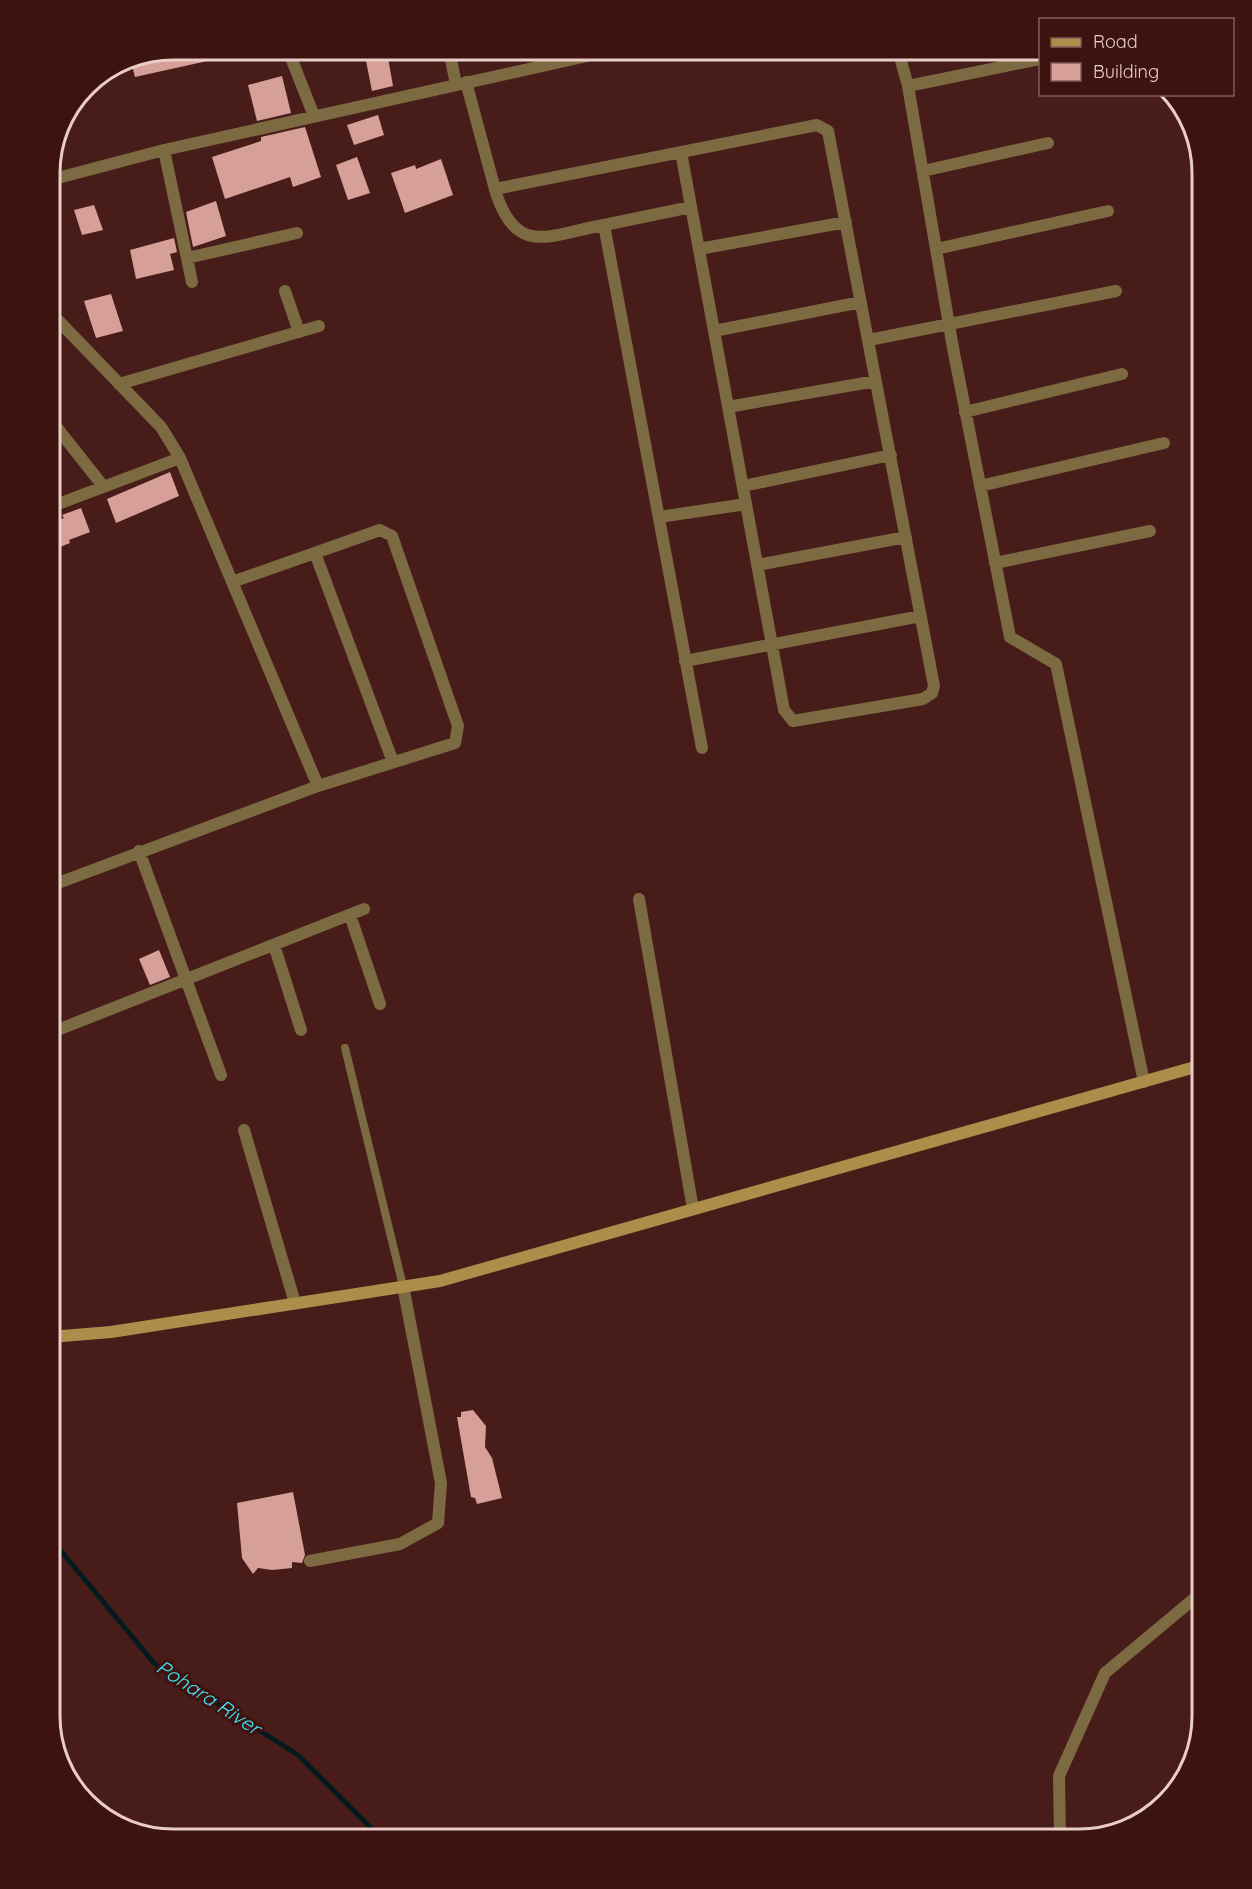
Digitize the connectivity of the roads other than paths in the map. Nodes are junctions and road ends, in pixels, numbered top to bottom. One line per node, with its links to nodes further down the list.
1 (292, 60): 8 (street)
2 (453, 60): 6 (street)
3 (568, 60): 6 (street)
4 (901, 60): 7 (street)
5 (1036, 60): 7 (street)
6 (461, 83): 8 (street); 14 (street)
7 (908, 86): 12 (street)
8 (314, 116): 10 (street)
9 (1047, 143): 12 (street)
10 (164, 150): 13 (street); 22 (street)
11 (681, 152): 14 (street); 15 (street); 17 (street)
12 (923, 171): 21 (street)
13 (60, 177)
14 (495, 189): 18 (street)
15 (691, 207): 18 (street); 20 (street)
16 (1108, 211): 21 (street)
17 (846, 222): 20 (street); 26 (street)
18 (604, 225): 47 (street)
19 (297, 233): 22 (street)
20 (699, 249): 30 (street)
21 (936, 249): 28 (street)
22 (187, 258): 23 (street)
23 (192, 282)
24 (285, 291): 31 (street)
25 (1116, 291): 28 (street)
26 (861, 302): 30 (street); 32 (street)
27 (60, 322): 35 (street)
28 (949, 325): 32 (street); 37 (street)
29 (319, 326): 31 (street)
30 (714, 331): 36 (street)
31 (299, 332): 35 (street)
32 (869, 340): 34 (street)
33 (1122, 374): 37 (street)
34 (876, 381): 36 (street); 40 (street)
35 (119, 384): 41 (street)
36 (728, 407): 43 (street)
37 (965, 412): 44 (street)
38 (60, 431): 42 (street)
39 (1164, 443): 44 (street)
40 (891, 455): 43 (street); 49 (street)
41 (180, 458): 42 (street); 53 (street)
42 (103, 486): 45 (street)
43 (742, 486): 46 (street)
44 (980, 486): 51 (street)
45 (60, 503)
46 (746, 504): 47 (street); 52 (street)
47 (659, 517): 56 (street)
48 (1150, 531): 51 (street)
49 (906, 537): 52 (street); 54 (street)
50 (315, 553): 53 (street); 58 (street); 58 (street)
51 (995, 563): 73 (street)
52 (757, 566): 55 (street)
53 (232, 582): 59 (street)
54 (921, 616): 55 (street); 55 (street)
55 (772, 644): 56 (street)
56 (685, 661): 57 (street)
57 (702, 748)
58 (393, 762): 59 (street)
59 (318, 786): 60 (street)
60 (139, 851): 61 (street); 66 (street)
61 (60, 882)
62 (639, 899): 75 (street)
63 (364, 909): 64 (street)
64 (350, 915): 65 (street); 67 (street)
65 (274, 945): 66 (street); 69 (street)
66 (186, 980): 68 (street); 72 (street)
67 (380, 1004)
68 (60, 1029)
69 (301, 1030)
70 (345, 1048): 76 (lane)
71 (1192, 1068): 73 (street)
72 (221, 1075)
73 (1144, 1082): 75 (street)
74 (244, 1130): 77 (street)
75 (693, 1209): 76 (street)
76 (404, 1286): 77 (street); 79 (street)
77 (295, 1303): 78 (street)
78 (60, 1336)
79 (310, 1561)
80 (1192, 1601): 81 (street)
81 (1060, 1829)

